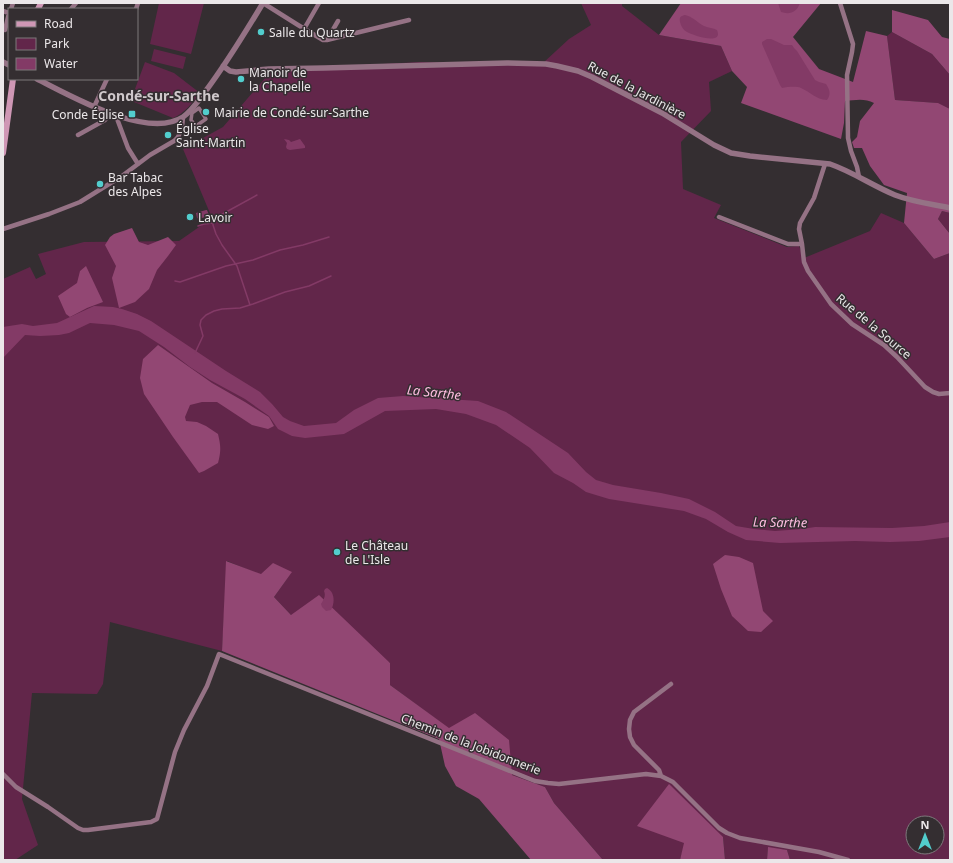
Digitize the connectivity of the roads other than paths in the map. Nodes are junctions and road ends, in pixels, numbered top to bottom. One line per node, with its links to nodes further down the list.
1 (263, 3): 7 (street); 10 (street)
2 (320, 3): 7 (street)
3 (840, 3): 22 (street)
4 (8, 17): 8 (street)
5 (409, 20): 9 (street)
6 (338, 21): 9 (street)
7 (304, 29): 9 (street)
8 (5, 30)
9 (326, 40)
10 (223, 66): 17 (street); 21 (street, Rue de la Jardinière)
11 (13, 80): 19 (main road)
12 (39, 80): 14 (street)
13 (107, 80): 14 (street)
14 (94, 107): 16 (street)
15 (192, 113): 15 (street)
16 (113, 115): 17 (street); 18 (street); 20 (street)
17 (183, 116): 20 (street)
18 (78, 135)
19 (3, 153)
20 (138, 164): 25 (street)
21 (825, 164): 22 (street, Rue de la Jardinière); 26 (street, Rue de la Source)
22 (860, 177): 23 (street, Rue de la Jardinière)
23 (950, 208)
24 (719, 217): 26 (street)
25 (3, 229)
26 (802, 244): 27 (street, Rue de la Source)
27 (950, 393)
28 (671, 684): 30 (street)
29 (3, 774): 30 (street, Chemin de la Jobidonnerie)
30 (661, 776): 31 (street, Chemin de la Jobidonnerie)
31 (848, 860)

